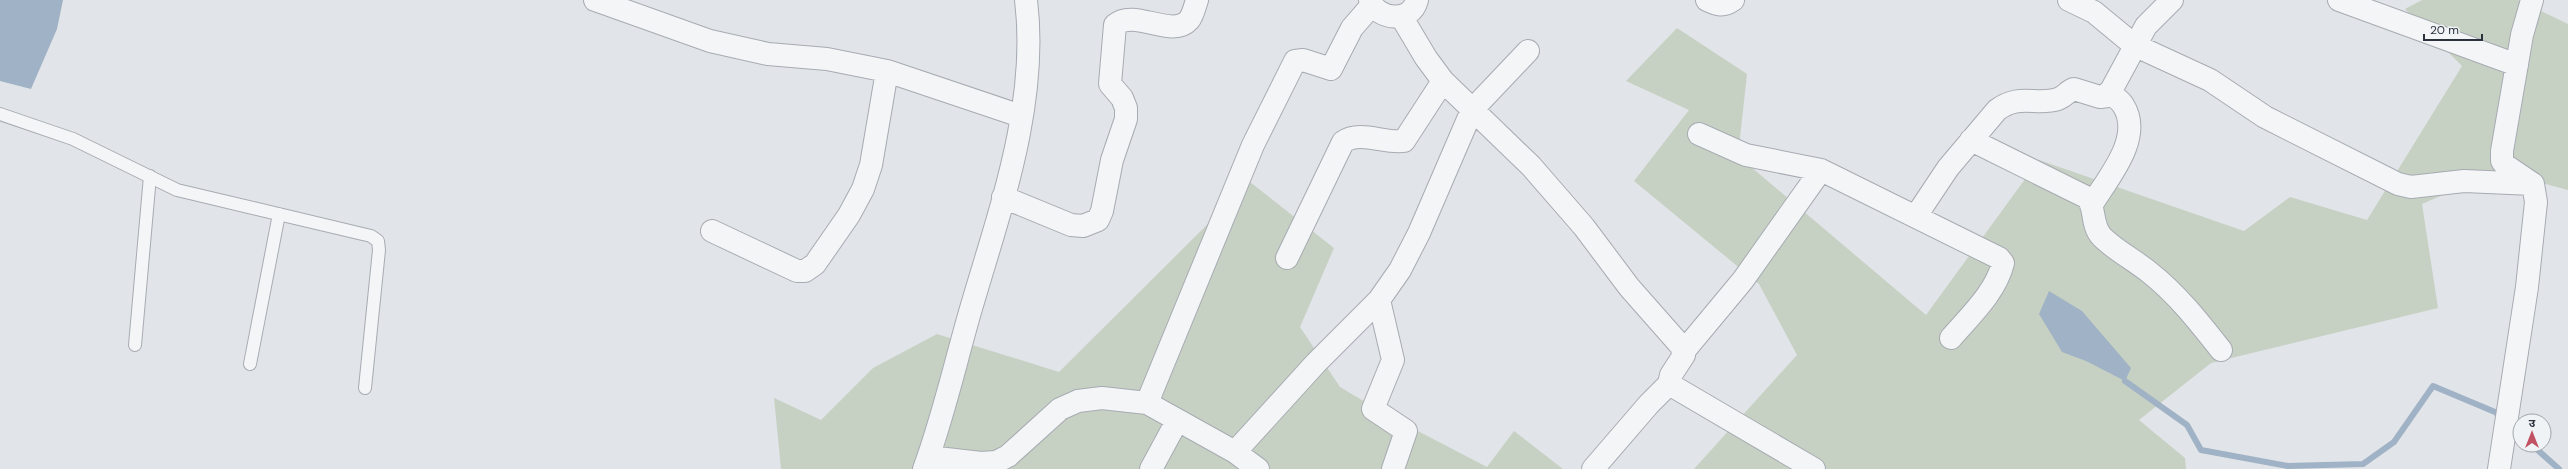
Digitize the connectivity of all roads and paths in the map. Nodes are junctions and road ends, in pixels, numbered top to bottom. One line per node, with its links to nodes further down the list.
1 (595, 0): 16 (street)
2 (1026, 0): 21 (street)
3 (1197, 0): 27 (street)
4 (1416, 0): 12 (street)
5 (1707, 0): 6 (street)
6 (1733, 0)
7 (2069, 0): 13 (street)
8 (2172, 0): 13 (street)
9 (2339, 0): 15 (street)
10 (2532, 0): 15 (street)
11 (1371, 3): 12 (street); 41 (street)
12 (1401, 16): 17 (street)
13 (2134, 45): 18 (street); 26 (street)
14 (1528, 51): 19 (street)
15 (2517, 65): 26 (street)
16 (887, 71): 21 (street); 31 (street)
17 (1442, 81): 19 (street); 32 (street)
18 (2109, 92): 23 (street); 28 (street)
19 (1472, 110): 33 (street); 37 (street)
20 (0, 114): 25 (lane)
21 (1021, 116): 27 (street)
22 (1699, 134): 24 (street)
23 (1972, 140): 28 (street); 30 (street)
24 (1821, 170): 30 (street); 37 (street)
25 (150, 176): 29 (lane); 35 (lane)
26 (2533, 184): 49 (street)
27 (1003, 197): 44 (street)
28 (2092, 204): 36 (street)
29 (279, 214): 38 (lane); 40 (lane)
30 (1916, 216): 34 (street)
31 (712, 231)
32 (1287, 258)
33 (1379, 300): 43 (street); 46 (street)
34 (1951, 338)
35 (135, 345)
36 (2221, 350)
37 (1684, 351): 39 (street)
38 (250, 364)
39 (1669, 384): 47 (street); 48 (street)
40 (365, 388)
41 (1147, 403): 42 (street); 44 (street)
42 (1177, 421): 43 (street); 45 (street)
43 (1243, 462)
44 (926, 463)
45 (1151, 469)
46 (1393, 469)
47 (1593, 469)
48 (1814, 469)
49 (2499, 469)

